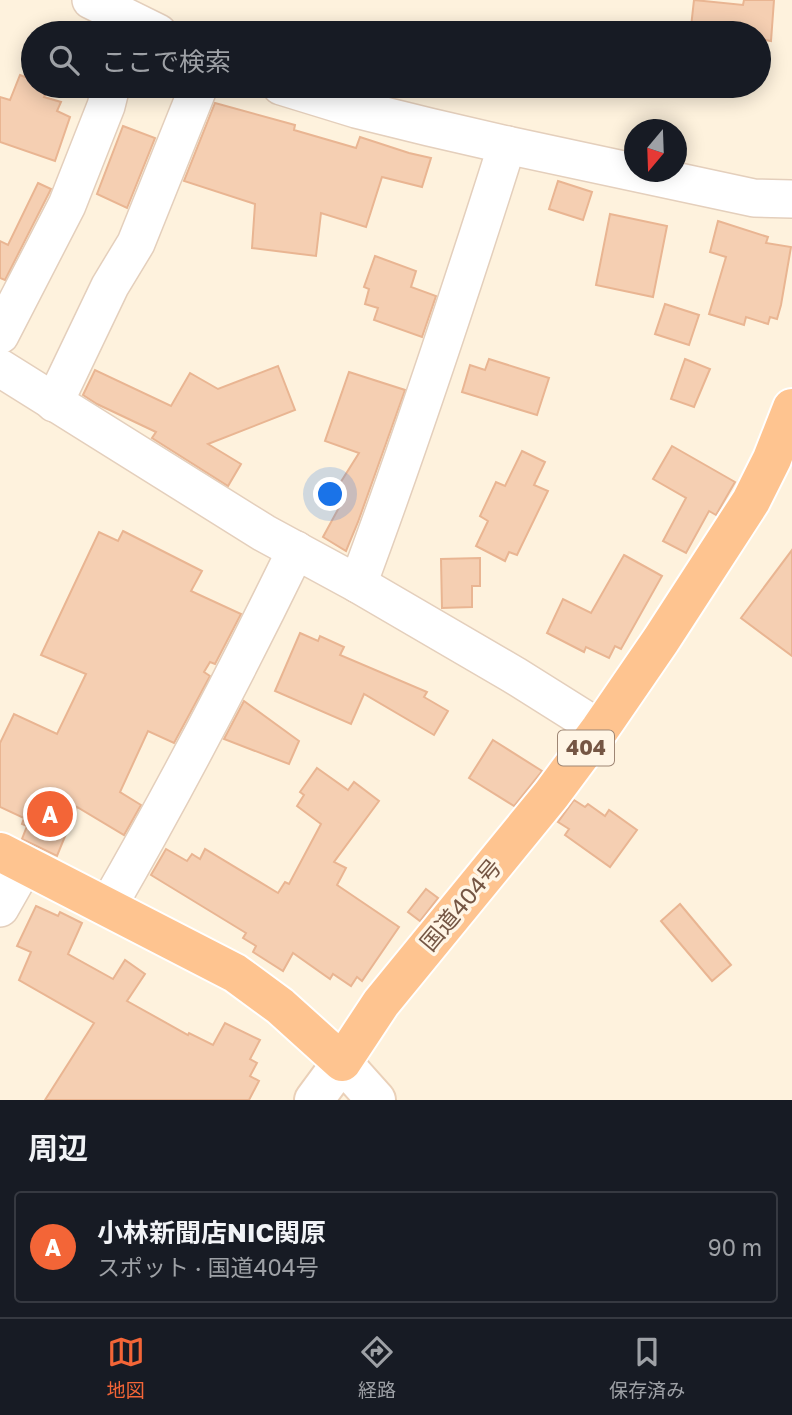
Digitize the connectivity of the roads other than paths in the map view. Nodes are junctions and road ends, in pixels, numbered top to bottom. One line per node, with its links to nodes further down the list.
1 (91, 0): 2 (street)
2 (126, 21)
3 (108, 98): 8 (street)
4 (195, 98): 10 (street)
5 (320, 98): 6 (street)
6 (507, 145): 7 (street); 13 (street)
7 (792, 199)
8 (0, 335)
9 (0, 368): 10 (street)
10 (54, 402): 12 (street)
11 (792, 408): 14 (highway, 国道404号 / 404)
12 (296, 550): 13 (street); 16 (street)
13 (358, 584): 14 (street)
14 (600, 729): 18 (highway, 国道404号 / 404)
15 (12, 858): 16 (highway); 17 (street)
16 (108, 906): 18 (highway)
17 (0, 908)
18 (342, 1062): 19 (main road); 20 (main road)
19 (314, 1100)
20 (376, 1100)

